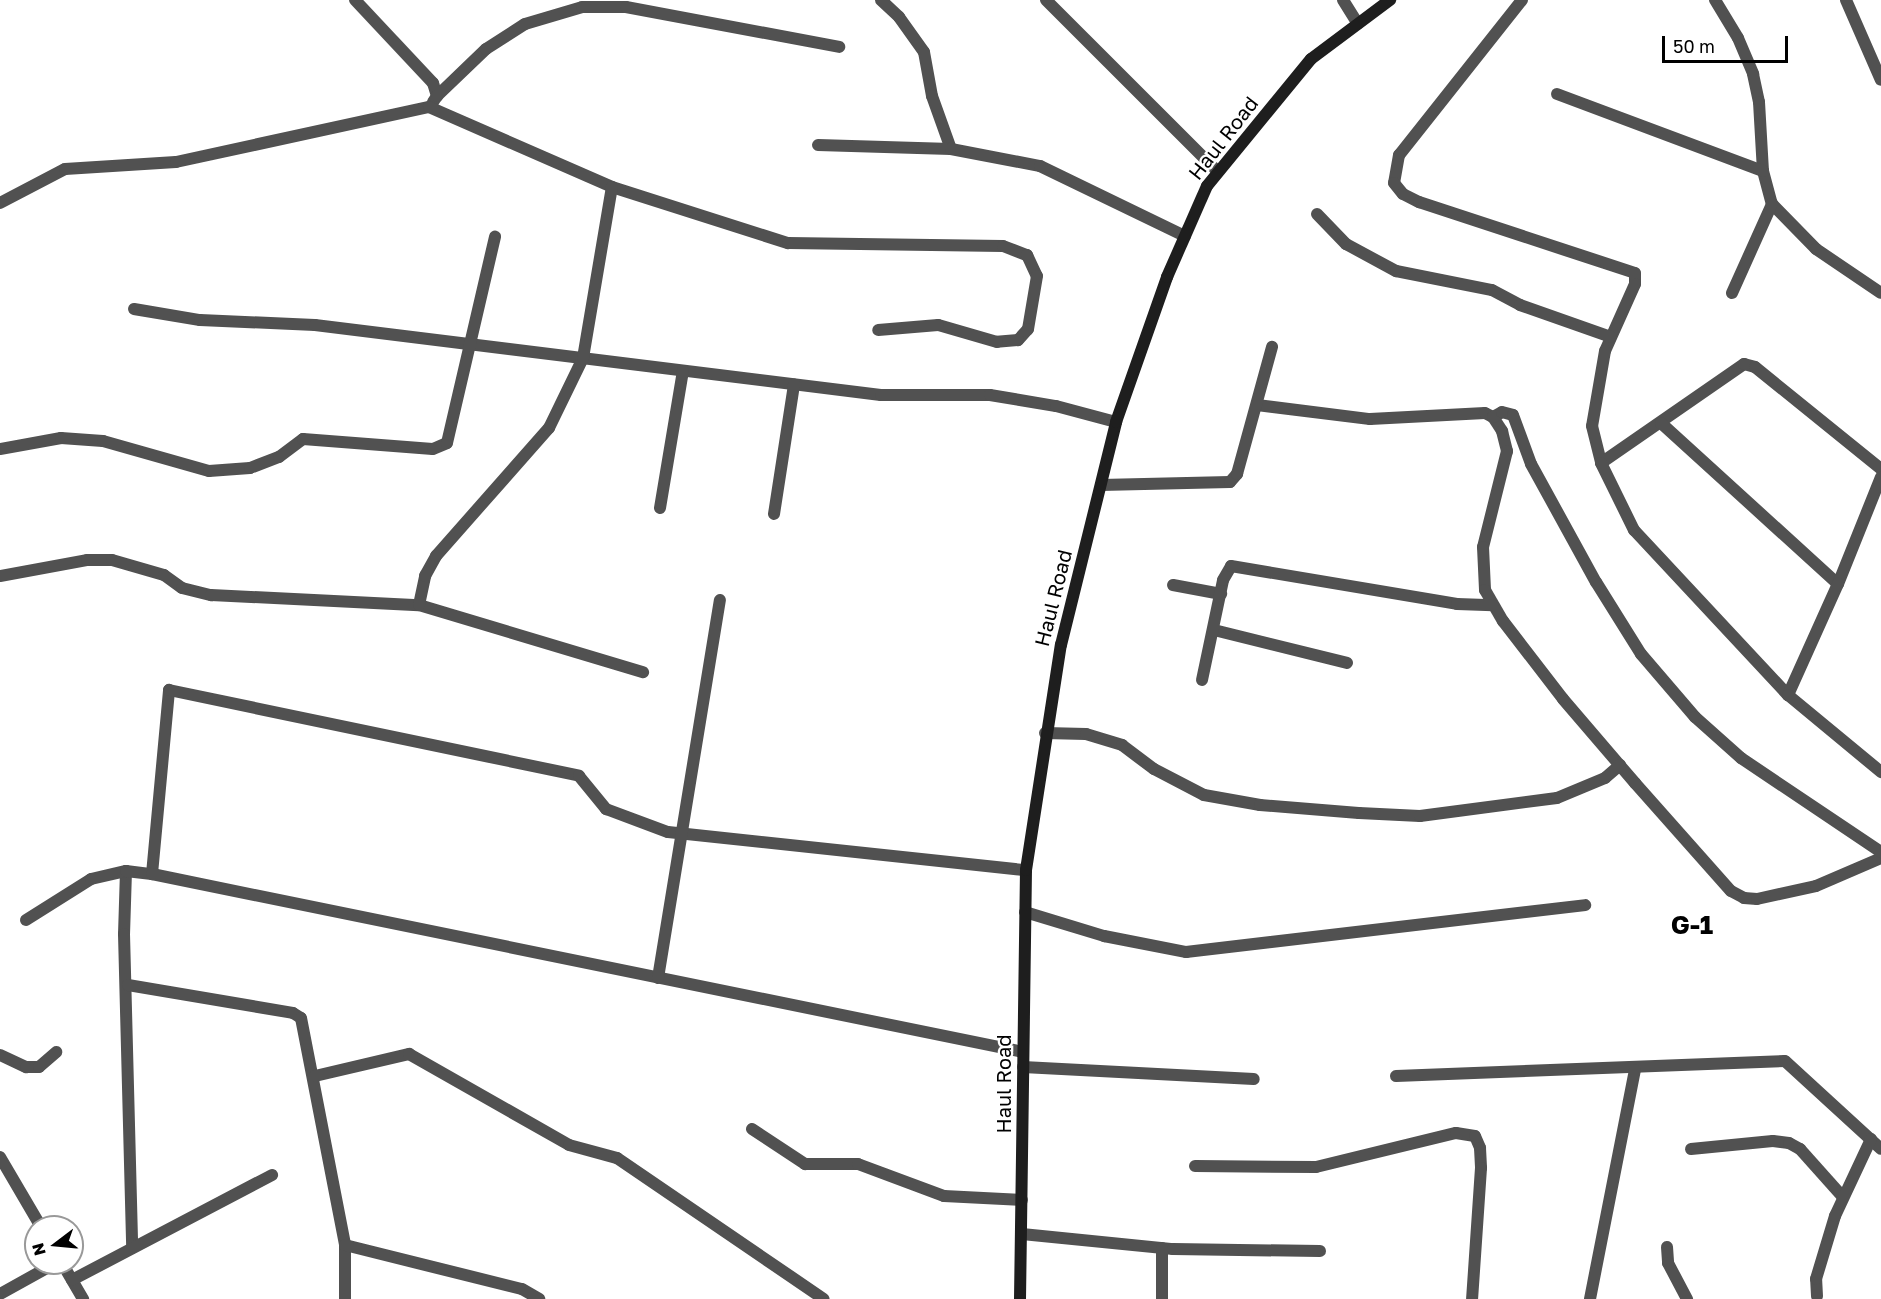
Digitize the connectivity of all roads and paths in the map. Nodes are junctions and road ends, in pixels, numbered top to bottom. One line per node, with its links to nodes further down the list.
1 (355, 0): 13 (street)
2 (881, 0): 16 (street)
3 (1046, 0): 18 (street)
4 (1342, 0): 9 (street)
5 (1390, 0): 9 (main road, Haul Road)
6 (1522, 0): 29 (street)
7 (1715, 0): 17 (street)
8 (1846, 0): 11 (street)
9 (1358, 24): 18 (main road, Haul Road)
10 (839, 47): 13 (street)
11 (1881, 80)
12 (1557, 94): 17 (street)
13 (437, 96): 14 (street)
14 (429, 107): 19 (street); 20 (street)
15 (818, 145): 16 (street)
16 (951, 149): 24 (street)
17 (1764, 171): 21 (street)
18 (1218, 172): 24 (main road, Haul Road)
19 (612, 187): 28 (street); 32 (street)
20 (0, 203)
21 (1772, 204): 25 (street); 26 (street)
22 (1317, 214): 29 (street)
23 (495, 236): 30 (street)
24 (1185, 236): 37 (main road, Haul Road)
25 (1732, 293)
26 (1881, 293)
27 (134, 309): 30 (street)
28 (878, 330)
29 (1611, 337): 40 (street)
30 (468, 344): 32 (street); 39 (street)
31 (1272, 347): 35 (street)
32 (583, 358): 33 (street); 51 (street)
33 (682, 371): 34 (street); 44 (street)
34 (794, 385): 37 (street); 45 (street)
35 (1257, 405): 36 (street); 43 (street)
36 (1493, 417): 52 (street); 62 (street)
37 (1116, 422): 43 (main road, Haul Road)
38 (1661, 423): 40 (street); 41 (street); 47 (street)
39 (0, 449)
40 (1601, 463): 57 (street)
41 (1881, 469)
42 (1881, 477): 47 (street)
43 (1101, 484): 58 (main road, Haul Road)
44 (660, 507)
45 (774, 514)
46 (0, 576): 51 (street)
47 (1838, 584): 57 (street)
48 (1173, 585): 49 (street)
49 (1221, 594): 52 (street); 53 (street)
50 (720, 600): 61 (street)
51 (419, 605): 55 (street)
52 (1493, 605): 59 (street)
53 (1214, 630): 54 (street); 56 (street)
54 (1347, 663)
55 (643, 672)
56 (1202, 680)
57 (1788, 695): 60 (street)
58 (1045, 733): 59 (street); 64 (main road, Haul Road)
59 (1620, 765): 63 (street)
60 (1881, 772)
61 (682, 834): 64 (street); 66 (street); 70 (street)
62 (1881, 852)
63 (1881, 858)
64 (1026, 870): 68 (main road, Haul Road)
65 (126, 871): 66 (street); 69 (street); 71 (street)
66 (152, 874): 70 (street)
67 (1585, 905): 68 (street)
68 (1025, 912): 73 (main road, Haul Road)
69 (26, 920)
70 (658, 978): 73 (street)
71 (128, 985): 77 (street); 93 (street)
72 (56, 1052): 74 (street)
73 (1023, 1052): 75 (main road, Haul Road)
74 (0, 1055)
75 (1023, 1067): 79 (street); 88 (main road, Haul Road)
76 (1635, 1070): 78 (street); 81 (street); 109 (street)
77 (315, 1076): 91 (street); 105 (street)
78 (1396, 1076)
79 (1254, 1079)
80 (752, 1128): 88 (street)
81 (1871, 1139): 83 (street); 87 (street)
82 (1691, 1149): 87 (street)
83 (1881, 1149)
84 (0, 1157): 89 (street)
85 (1195, 1166): 108 (street)
86 (272, 1175): 93 (street)
87 (1842, 1196): 101 (street)
88 (1022, 1200): 90 (main road, Haul Road)
89 (34, 1215)
90 (1022, 1234): 94 (street); 106 (main road, Haul Road)
91 (345, 1245): 100 (street); 103 (street)
92 (1667, 1247): 110 (street)
93 (132, 1248): 98 (street)
94 (1162, 1248): 95 (street); 107 (street)
95 (1320, 1251)
96 (34, 1275): 99 (street)
97 (69, 1275): 98 (street)
98 (72, 1280): 102 (street)
99 (0, 1293)
100 (521, 1294): 104 (street)
101 (1817, 1296)
102 (83, 1299)
103 (345, 1299)
104 (539, 1299)
105 (824, 1299)
106 (1020, 1299)
107 (1162, 1299)
108 (1472, 1299)
109 (1590, 1299)
110 (1687, 1299)

